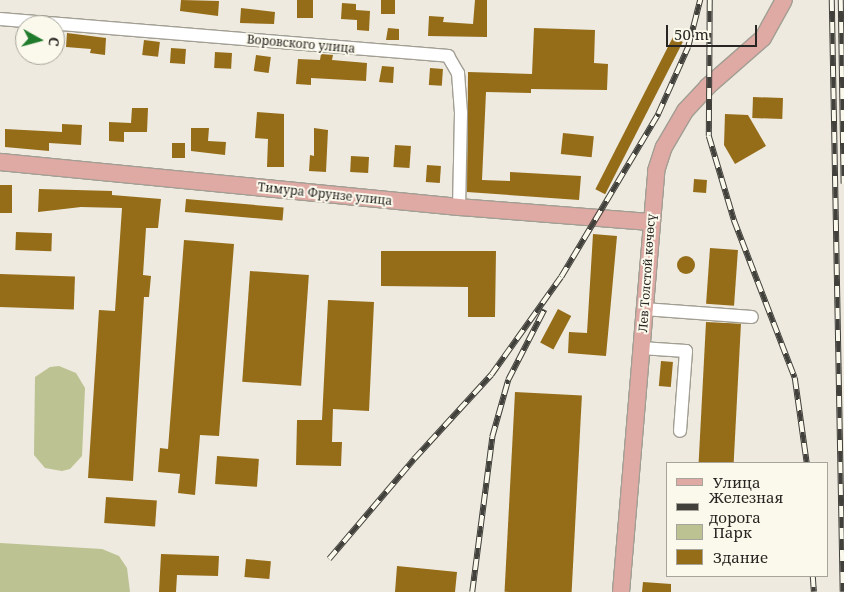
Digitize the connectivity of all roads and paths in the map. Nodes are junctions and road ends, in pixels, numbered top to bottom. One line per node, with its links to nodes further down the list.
1 (784, 0): 5 (main road, Лев Толстой көчөсү)
2 (0, 19): 4 (street, Воровского улица)
3 (0, 162): 4 (main road, Тимура Фрунзе улица)
4 (459, 207): 5 (main road, Тимура Фрунзе улица)
5 (651, 222): 6 (main road, Лев Толстой көчөсү)
6 (644, 309): 7 (street); 8 (main road, Лев Толстой көчөсү)
7 (752, 317)
8 (641, 348): 9 (street); 10 (main road, Лев Толстой көчөсү)
9 (680, 431)
10 (621, 592)

